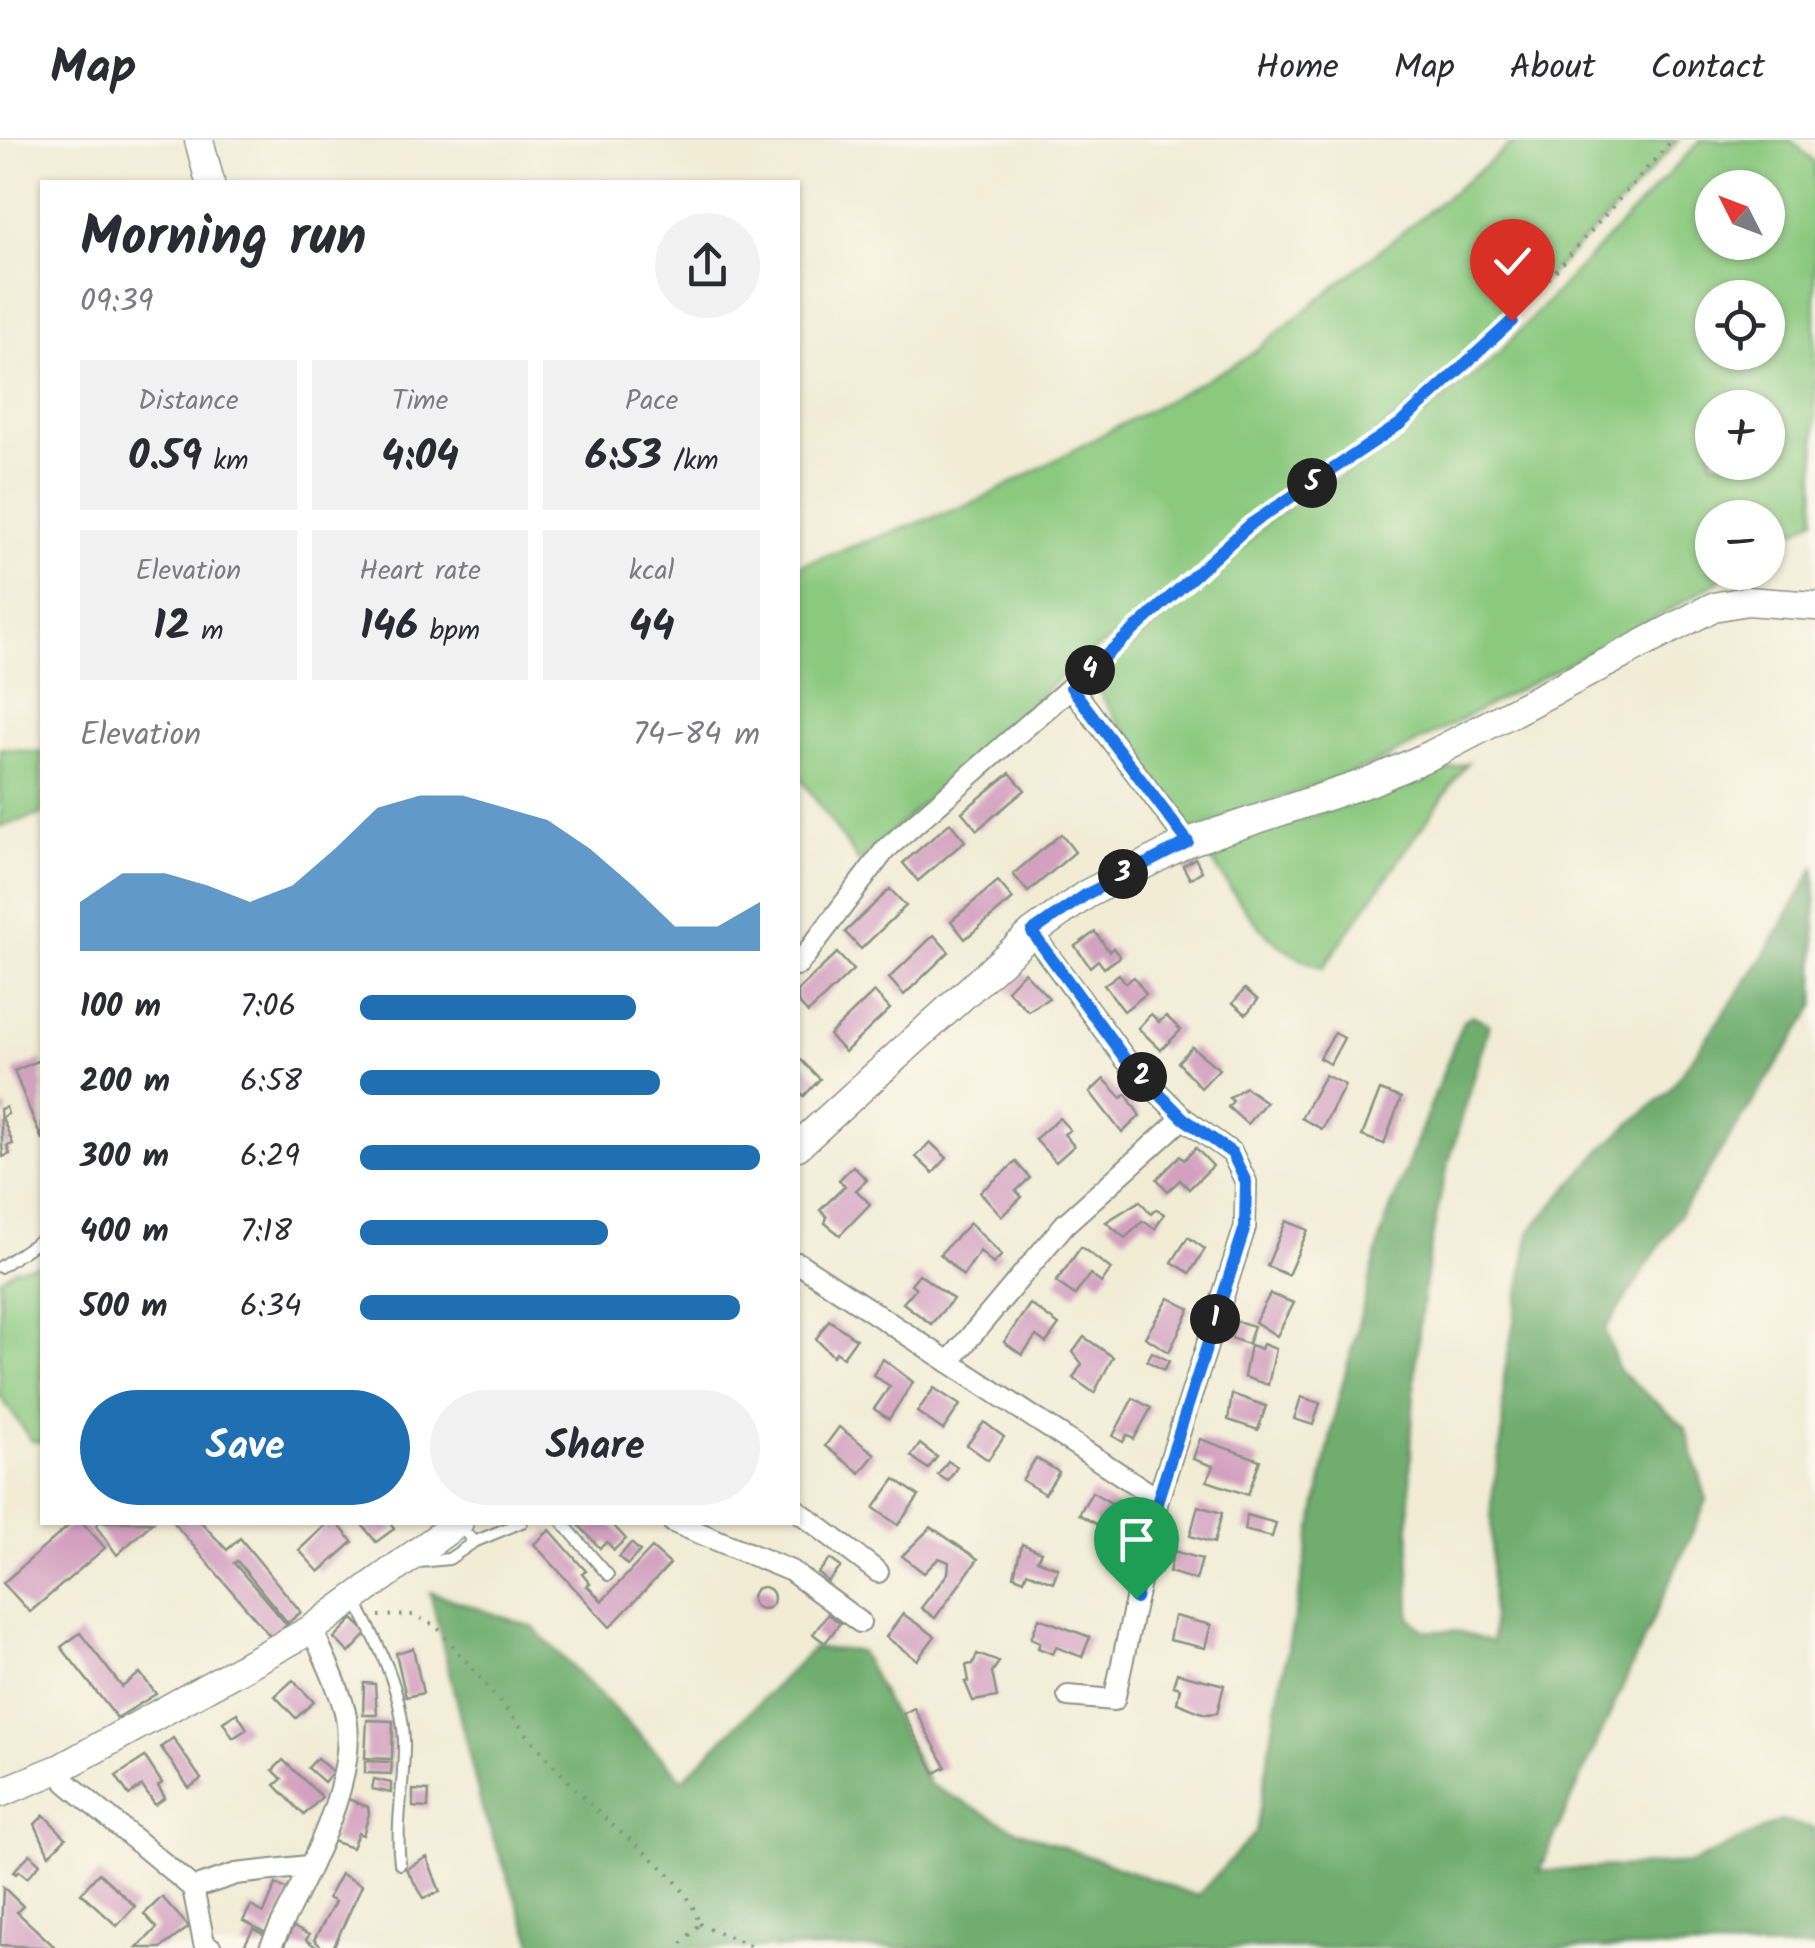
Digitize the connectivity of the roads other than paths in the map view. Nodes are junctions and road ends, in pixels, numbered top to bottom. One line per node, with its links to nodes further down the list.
1 (200, 140): 2 (street)
2 (210, 180)
3 (1815, 606): 4 (street)
4 (1188, 842): 5 (street); 6 (street)
5 (1032, 932): 7 (street); 8 (street)
6 (800, 963)
7 (1183, 1118): 12 (street); 13 (street)
8 (801, 1135)
9 (40, 1240): 11 (lane)
10 (800, 1265): 12 (street)
11 (0, 1266)
12 (949, 1362): 13 (street)
13 (1158, 1499): 24 (street)
14 (800, 1514): 19 (street)
15 (497, 1525): 18 (lane)
16 (565, 1525): 20 (lane)
17 (680, 1525): 22 (street)
18 (464, 1529): 21 (street)
19 (878, 1572)
20 (608, 1575)
21 (359, 1608): 23 (street); 27 (lane)
22 (860, 1622)
23 (312, 1630): 25 (street); 28 (street)
24 (1068, 1696)
25 (61, 1768): 26 (street); 29 (street)
26 (0, 1793)
27 (400, 1864)
28 (308, 1866): 29 (street); 31 (street)
29 (193, 1888): 30 (street)
30 (205, 1946)
31 (270, 1948)

